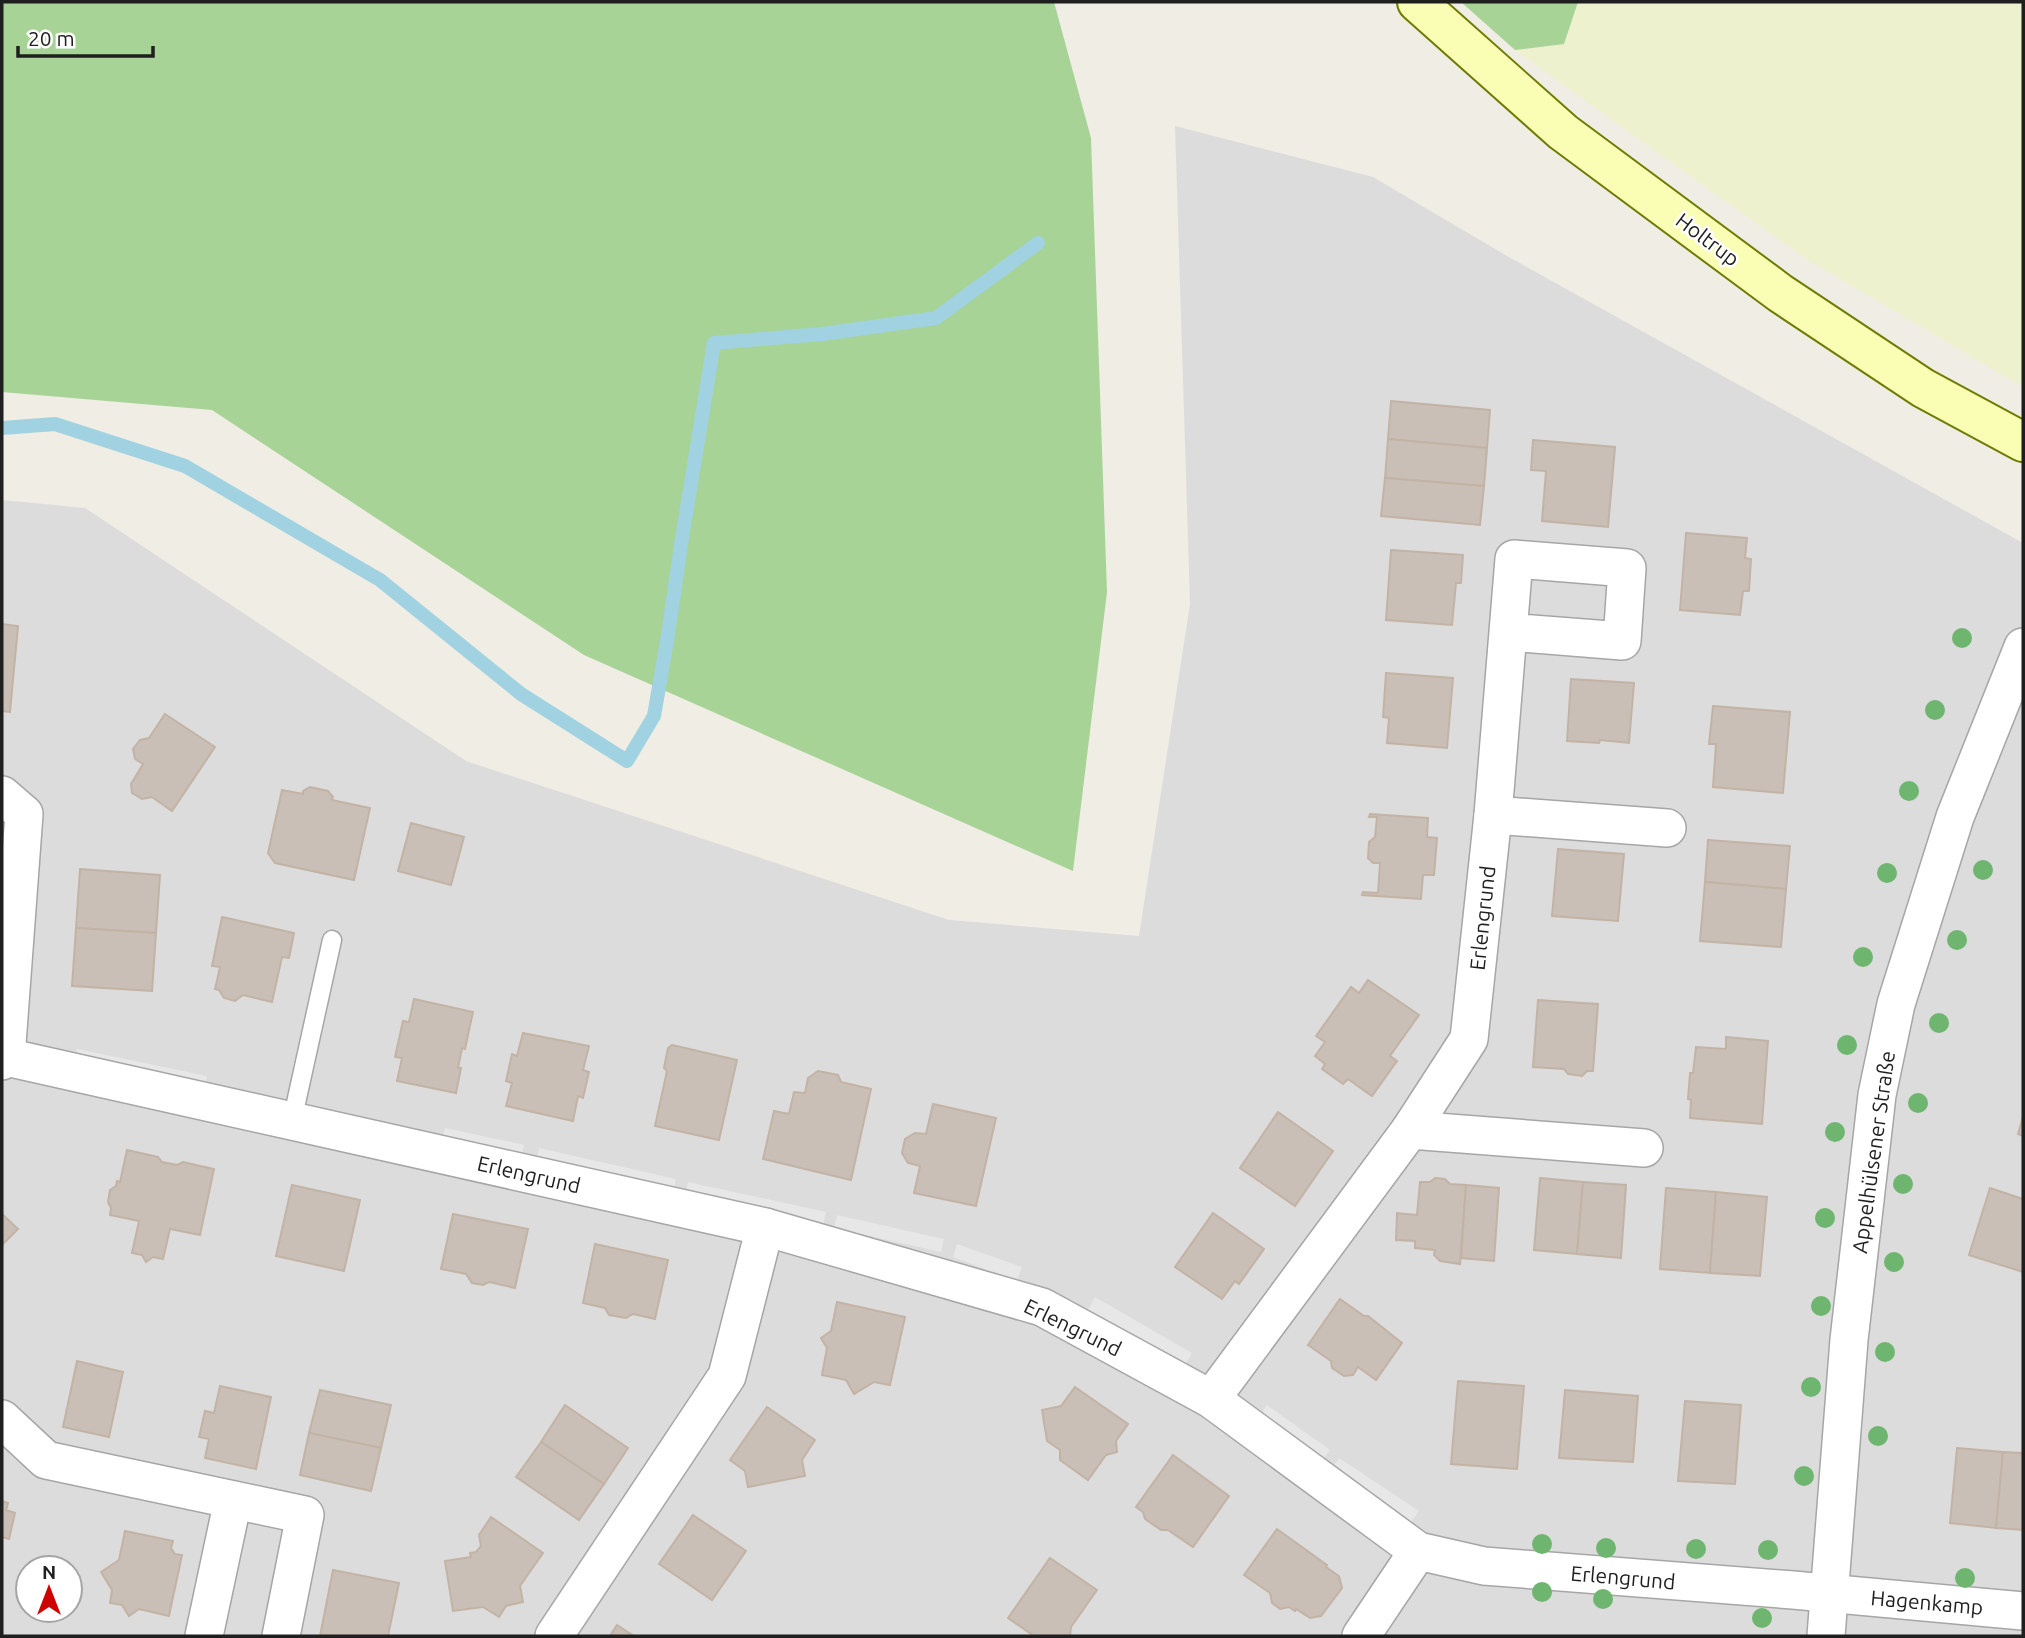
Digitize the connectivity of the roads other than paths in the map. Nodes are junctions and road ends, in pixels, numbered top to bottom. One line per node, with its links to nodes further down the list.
1 (1417, 2): 2 (main road, Holtrup)
2 (2023, 442)
3 (1509, 632): 6 (street, Erlengrund)
4 (2023, 647): 18 (street, Appelhülsener Straße)
5 (2, 795): 9 (street, Erlengrund)
6 (1493, 815): 7 (street); 11 (street, Erlengrund)
7 (1667, 828)
8 (332, 940): 10 (lane)
9 (4, 1059): 10 (street, Erlengrund)
10 (292, 1121): 13 (street, Erlengrund)
11 (1410, 1130): 12 (street); 14 (street, Erlengrund)
12 (1644, 1148)
13 (765, 1227): 14 (street, Erlengrund); 22 (street)
14 (1211, 1399): 17 (street, Erlengrund)
15 (2, 1419): 16 (street)
16 (233, 1500): 20 (street); 21 (street)
17 (1418, 1551): 18 (street, Erlengrund); 23 (street)
18 (1830, 1594): 19 (street, Hagenkamp); 24 (street, Appelhülsener Straße)
19 (2023, 1611)
20 (204, 1636)
21 (281, 1636)
22 (554, 1636)
23 (1361, 1636)
24 (1826, 1636)

